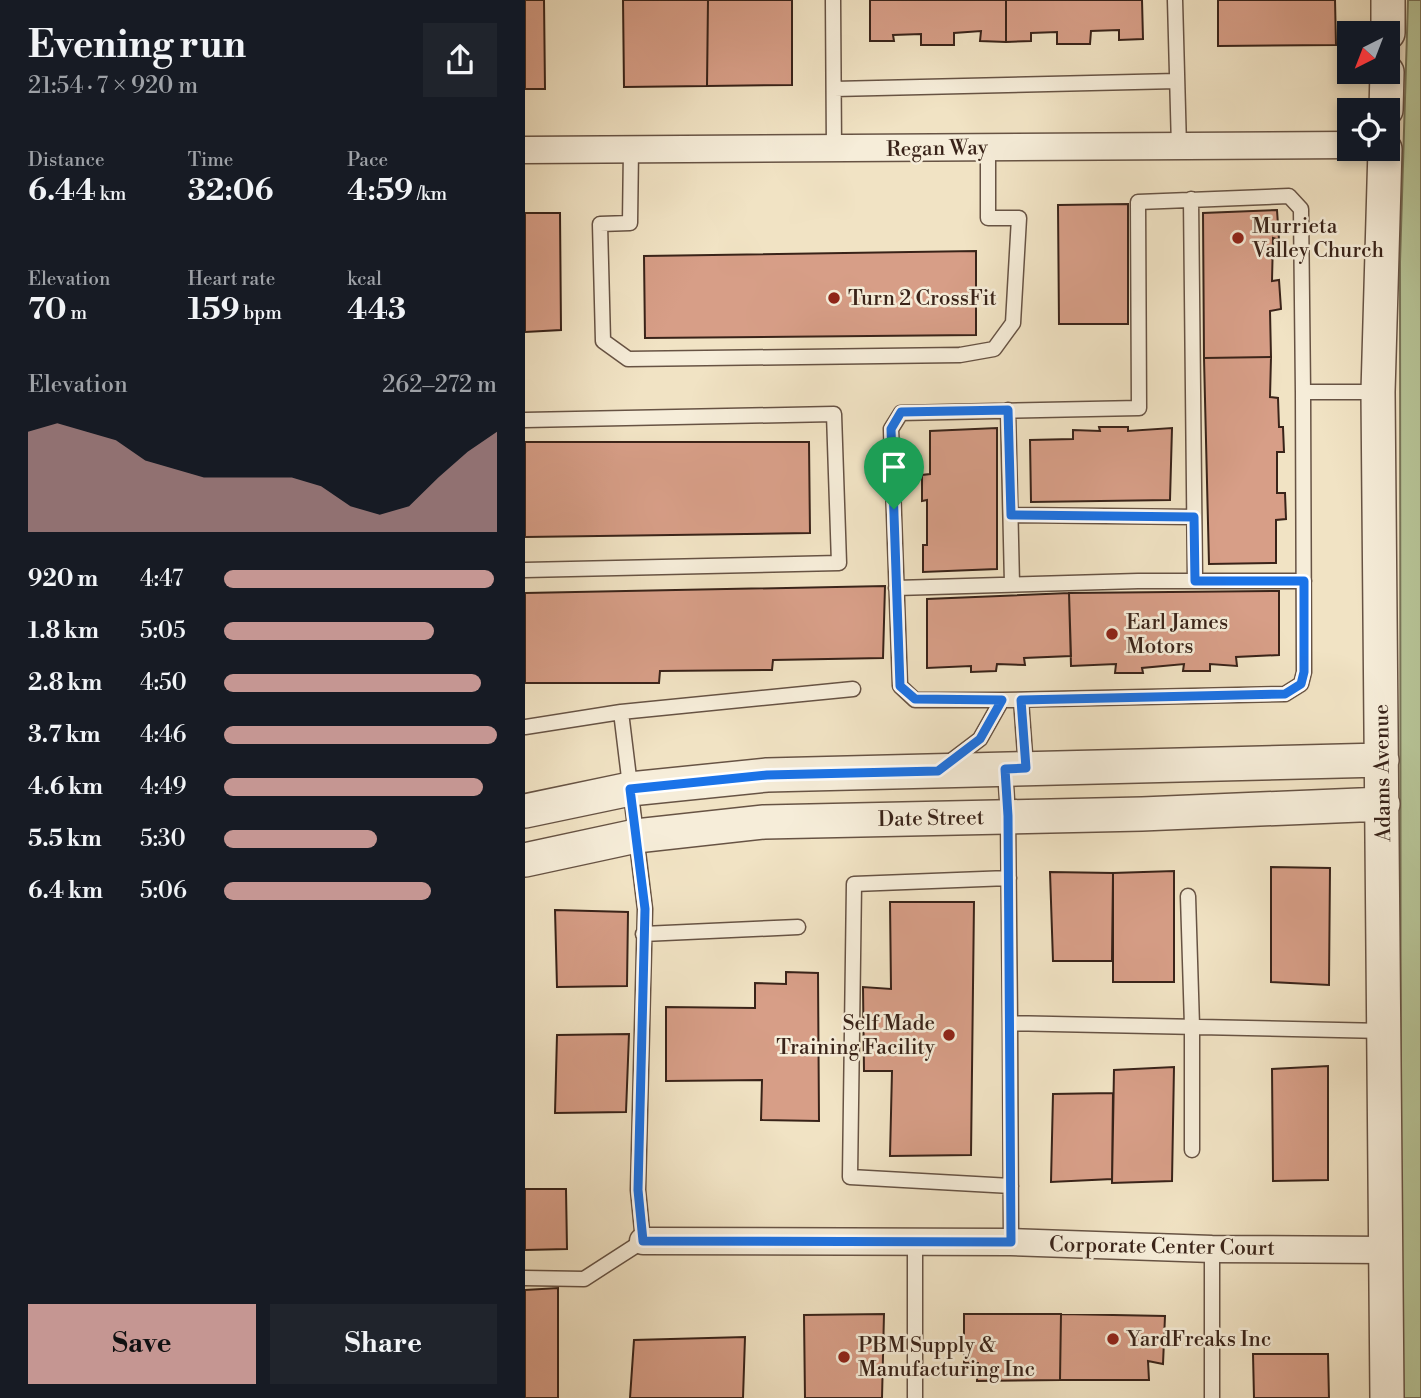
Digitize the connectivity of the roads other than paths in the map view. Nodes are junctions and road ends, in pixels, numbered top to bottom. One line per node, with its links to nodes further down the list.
1 (832, 0): 6 (lane)
2 (1175, 0): 5 (lane)
3 (1388, 0): 4 (street)
4 (1388, 21)
5 (1177, 81): 6 (lane); 8 (lane)
6 (834, 89): 12 (lane)
7 (1337, 145): 8 (street, Regan Way)
8 (1179, 147): 9 (street, Regan Way)
9 (988, 148): 10 (lane); 12 (street, Regan Way)
10 (631, 149): 11 (street, Regan Way); 12 (street, Regan Way)
11 (525, 150)
12 (834, 150)
13 (1385, 161): 16 (street, Adams Avenue)
14 (1191, 199): 15 (lane); 17 (lane); 20 (lane)
15 (1303, 392): 16 (lane); 23 (lane)
16 (1378, 392): 31 (street, Adams Avenue)
17 (1008, 410): 19 (lane); 25 (lane)
18 (525, 420): 21 (lane)
19 (1011, 515): 20 (lane); 24 (lane)
20 (1194, 517): 22 (lane)
21 (525, 570)
22 (1195, 581): 23 (lane); 24 (lane)
23 (1304, 581): 28 (lane)
24 (1012, 584): 25 (lane)
25 (896, 588): 27 (lane)
26 (853, 689): 29 (lane)
27 (1002, 700): 28 (lane); 33 (lane)
28 (1021, 700): 32 (lane)
29 (621, 712): 30 (lane); 34 (lane)
30 (525, 727)
31 (1382, 760): 32 (street); 35 (street, Adams Avenue)
32 (1015, 768): 33 (street); 37 (lane)
33 (938, 771): 34 (street)
34 (630, 789): 36 (street); 38 (lane)
35 (1383, 803): 37 (street, Date Street); 46 (street, Adams Avenue)
36 (525, 811)
37 (1008, 816): 38 (street, Date Street); 40 (lane)
38 (636, 836): 39 (street, Date Street); 43 (lane)
39 (525, 860)
40 (1009, 878): 44 (lane); 48 (lane)
41 (1188, 896): 45 (lane)
42 (798, 928): 43 (lane)
43 (643, 934): 49 (lane)
44 (1010, 1023): 45 (lane); 48 (lane)
45 (1192, 1026): 46 (lane); 47 (lane)
46 (1385, 1031): 53 (street, Adams Avenue)
47 (1192, 1150)
48 (1011, 1186): 51 (lane)
49 (643, 1241): 50 (street, Corporate Center Court); 54 (lane)
50 (915, 1242): 51 (street, Corporate Center Court); 55 (lane)
51 (1011, 1242): 52 (street, Corporate Center Court)
52 (1212, 1249): 53 (street, Corporate Center Court); 56 (lane)
53 (1386, 1250): 57 (street, Adams Avenue)
54 (525, 1278)
55 (915, 1398)
56 (1212, 1398)
57 (1387, 1398)

